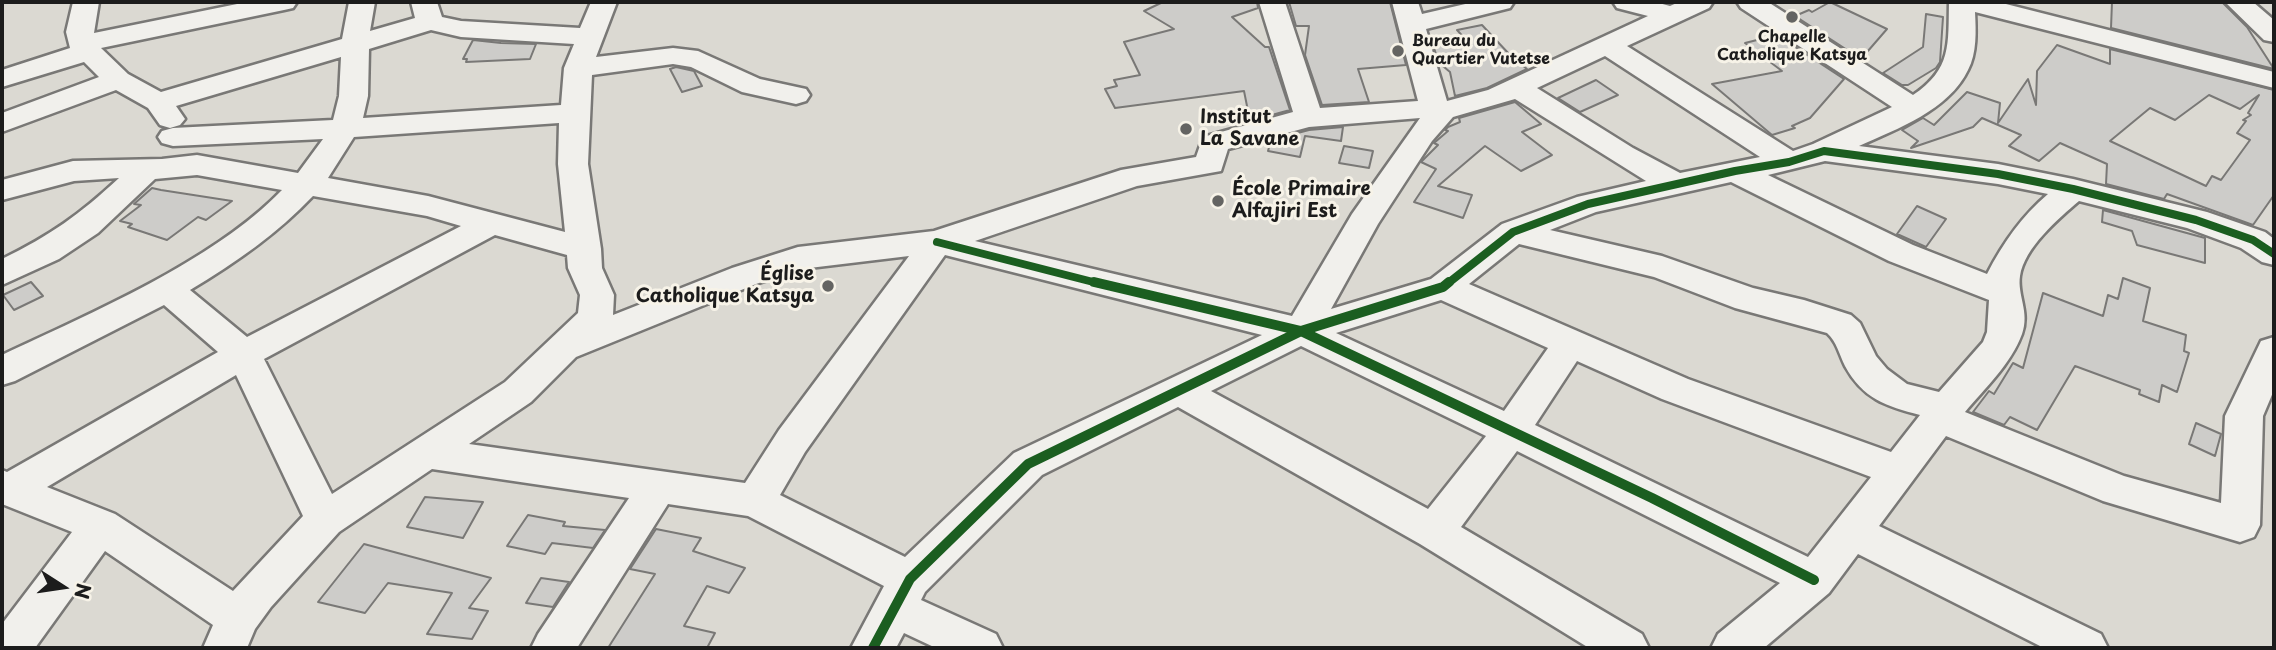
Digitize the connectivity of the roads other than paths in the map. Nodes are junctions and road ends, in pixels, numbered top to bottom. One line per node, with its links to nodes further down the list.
1 (86, 2): 20 (street)
2 (284, 2): 20 (street)
3 (362, 2): 13 (street); 18 (street)
4 (604, 2): 17 (street)
5 (1272, 2): 31 (street)
6 (1501, 2): 14 (street)
7 (1626, 2): 15 (street)
8 (1700, 2): 15 (street)
9 (1750, 2): 28 (street)
10 (1962, 2): 28 (street)
11 (1968, 2): 24 (street)
12 (2238, 2): 16 (street)
13 (427, 12): 17 (street); 18 (street)
14 (1408, 13): 29 (street)
15 (1673, 15): 19 (street)
16 (2274, 34)
17 (590, 37): 21 (street)
18 (355, 44): 27 (street); 33 (street)
19 (1608, 46): 25 (street); 36 (street)
20 (84, 48): 22 (street); 23 (street)
21 (578, 68): 26 (street); 30 (street)
22 (2, 79)
23 (118, 79): 27 (street); 32 (street)
24 (2274, 80)
25 (1517, 88): 29 (street); 40 (street)
26 (796, 95)
27 (158, 102): 34 (street)
28 (1913, 108): 35 (street)
29 (1438, 110): 31 (street); 52 (street)
30 (575, 113): 33 (street); 46 (street)
31 (1310, 118): 45 (street)
32 (2, 123)
33 (346, 127): 34 (street); 39 (street)
34 (173, 137): 37 (street)
35 (1824, 151): 36 (street); 41 (street)
36 (1788, 162): 38 (street)
37 (155, 169): 39 (street); 42 (street); 48 (street)
38 (1735, 171): 40 (street); 51 (street)
39 (310, 184): 43 (street); 50 (street)
40 (1675, 184): 44 (street)
41 (2073, 189): 47 (street); 51 (street)
42 (2, 190)
43 (492, 223): 46 (street); 56 (street)
44 (1513, 232): 49 (street); 59 (street)
45 (937, 242): 52 (street); 54 (street); 65 (street)
46 (585, 250): 54 (street)
47 (2274, 254)
48 (2, 273)
49 (1443, 287): 52 (street); 53 (street)
50 (167, 289): 56 (street); 57 (street)
51 (2005, 293): 59 (street)
52 (1301, 331): 58 (street); 60 (street)
53 (1570, 344): 60 (street); 62 (street)
54 (568, 347): 61 (street)
55 (2274, 350): 59 (street)
56 (244, 354): 63 (street); 66 (street)
57 (2, 371)
58 (1178, 390): 69 (street); 71 (street)
59 (1944, 413): 62 (street)
60 (1510, 432): 69 (street); 70 (street)
61 (427, 453): 64 (street); 66 (street)
62 (1900, 471): 68 (street)
63 (6, 488): 67 (street)
64 (657, 488): 65 (street); 74 (street)
65 (755, 501): 71 (street)
66 (325, 520): 72 (street)
67 (101, 526): 72 (street); 73 (street)
68 (1851, 531): 70 (street); 79 (street)
69 (1434, 532): 77 (street)
70 (1814, 580): 78 (street)
71 (903, 594): 75 (street); 76 (street)
72 (231, 633)
73 (10, 648)
74 (553, 648)
75 (873, 648)
76 (981, 648)
77 (1627, 648)
78 (1733, 648)
79 (2086, 648)

